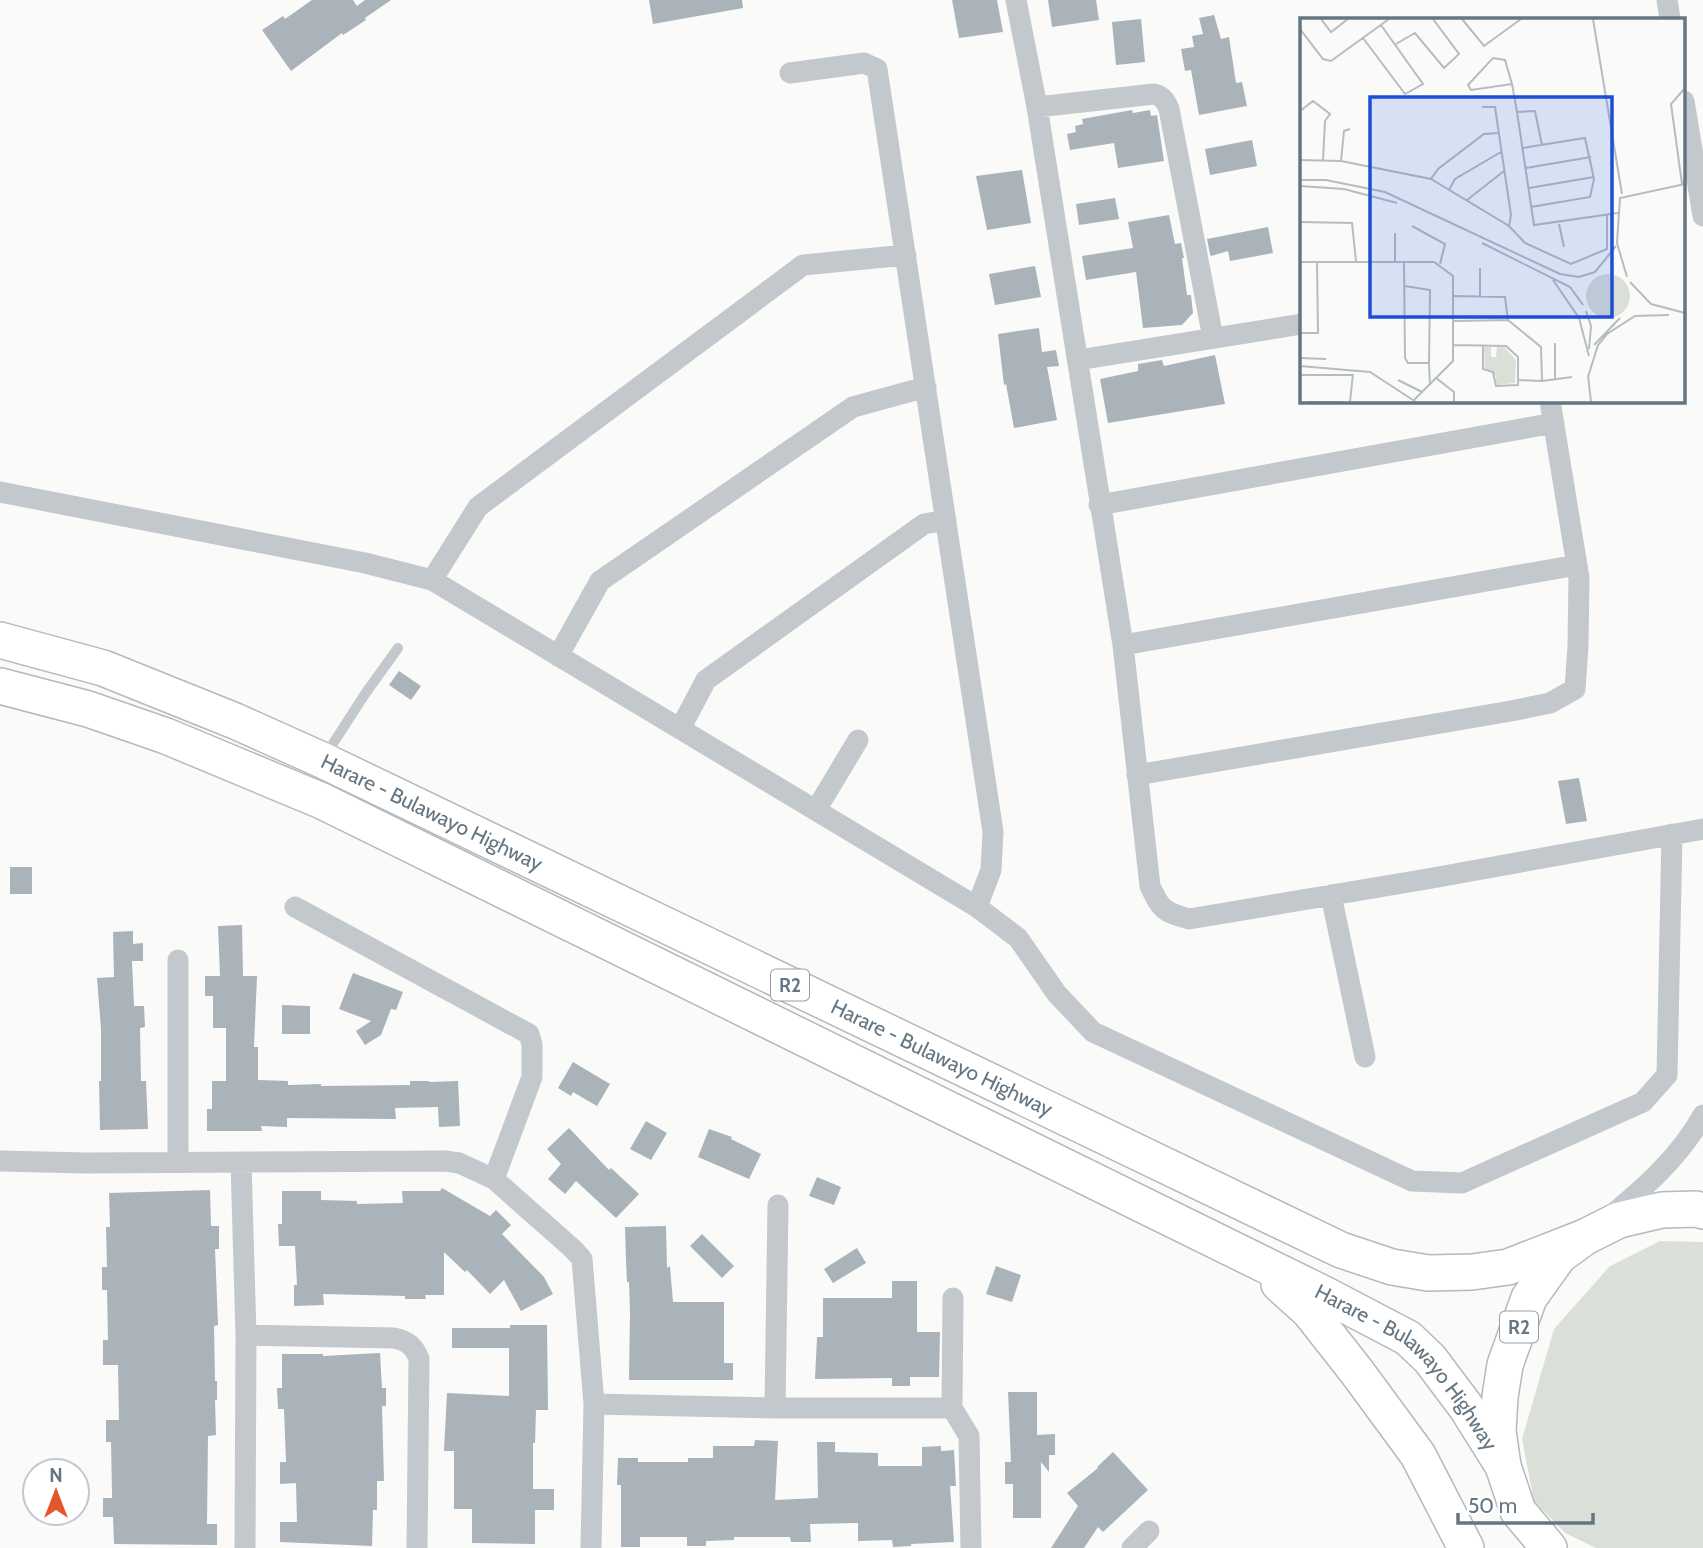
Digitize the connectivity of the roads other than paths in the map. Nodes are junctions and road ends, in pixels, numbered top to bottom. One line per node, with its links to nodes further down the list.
1 (1016, 0): 5 (street)
2 (1667, 0): 3 (street)
3 (1670, 18)
4 (790, 73): 8 (street)
5 (1037, 107): 10 (street); 11 (street)
6 (1686, 113): 7 (street)
7 (1703, 216)
8 (906, 255): 12 (street); 19 (street)
9 (1300, 324): 10 (street)
10 (1213, 338): 11 (street)
11 (1078, 360): 16 (street)
12 (926, 387): 17 (street); 23 (street)
13 (1550, 402): 14 (street)
14 (1554, 423): 16 (street); 18 (street)
15 (0, 492): 19 (street)
16 (1099, 505): 21 (street)
17 (946, 520): 25 (street); 34 (street)
18 (1577, 565): 21 (street); 28 (street)
19 (432, 580): 23 (street)
20 (0, 640): 27 (highway, Harare - Bulawayo Highway / R2)
21 (1123, 645): 28 (street)
22 (398, 648): 27 (lane)
23 (558, 656): 25 (street)
24 (0, 686): 45 (highway, Harare - Bulawayo Highway / R2)
25 (680, 729): 29 (street)
26 (858, 740): 29 (street)
27 (322, 760): 44 (highway, Harare - Bulawayo Highway / R2)
28 (1137, 775): 32 (street)
29 (816, 810): 34 (street)
30 (1703, 829): 31 (street)
31 (1672, 834): 32 (street); 34 (street)
32 (1331, 895): 36 (street)
33 (295, 907): 41 (street)
34 (976, 907)
35 (178, 960): 39 (street)
36 (1365, 1057)
37 (1703, 1115): 44 (street)
38 (0, 1161): 39 (street)
39 (178, 1162): 40 (street)
40 (241, 1162): 41 (street); 47 (street)
41 (494, 1179): 48 (street)
42 (778, 1205): 49 (street)
43 (1703, 1211): 44 (highway, Harare - Bulawayo Highway / R2)
44 (1585, 1237): 51 (highway, Harare - Bulawayo Highway / R2)
45 (1252, 1259): 51 (highway, Harare - Bulawayo Highway / R2); 58 (highway)
46 (953, 1298): 50 (street)
47 (246, 1335): 53 (street); 54 (street)
48 (594, 1404): 49 (street); 55 (street)
49 (775, 1408): 50 (street)
50 (952, 1408): 56 (street)
51 (1503, 1466): 59 (highway, Harare - Bulawayo Highway / R2)
52 (1149, 1531): 57 (street)
53 (246, 1548)
54 (417, 1548)
55 (591, 1548)
56 (971, 1548)
57 (1132, 1548)
58 (1466, 1548)
59 (1549, 1548)

